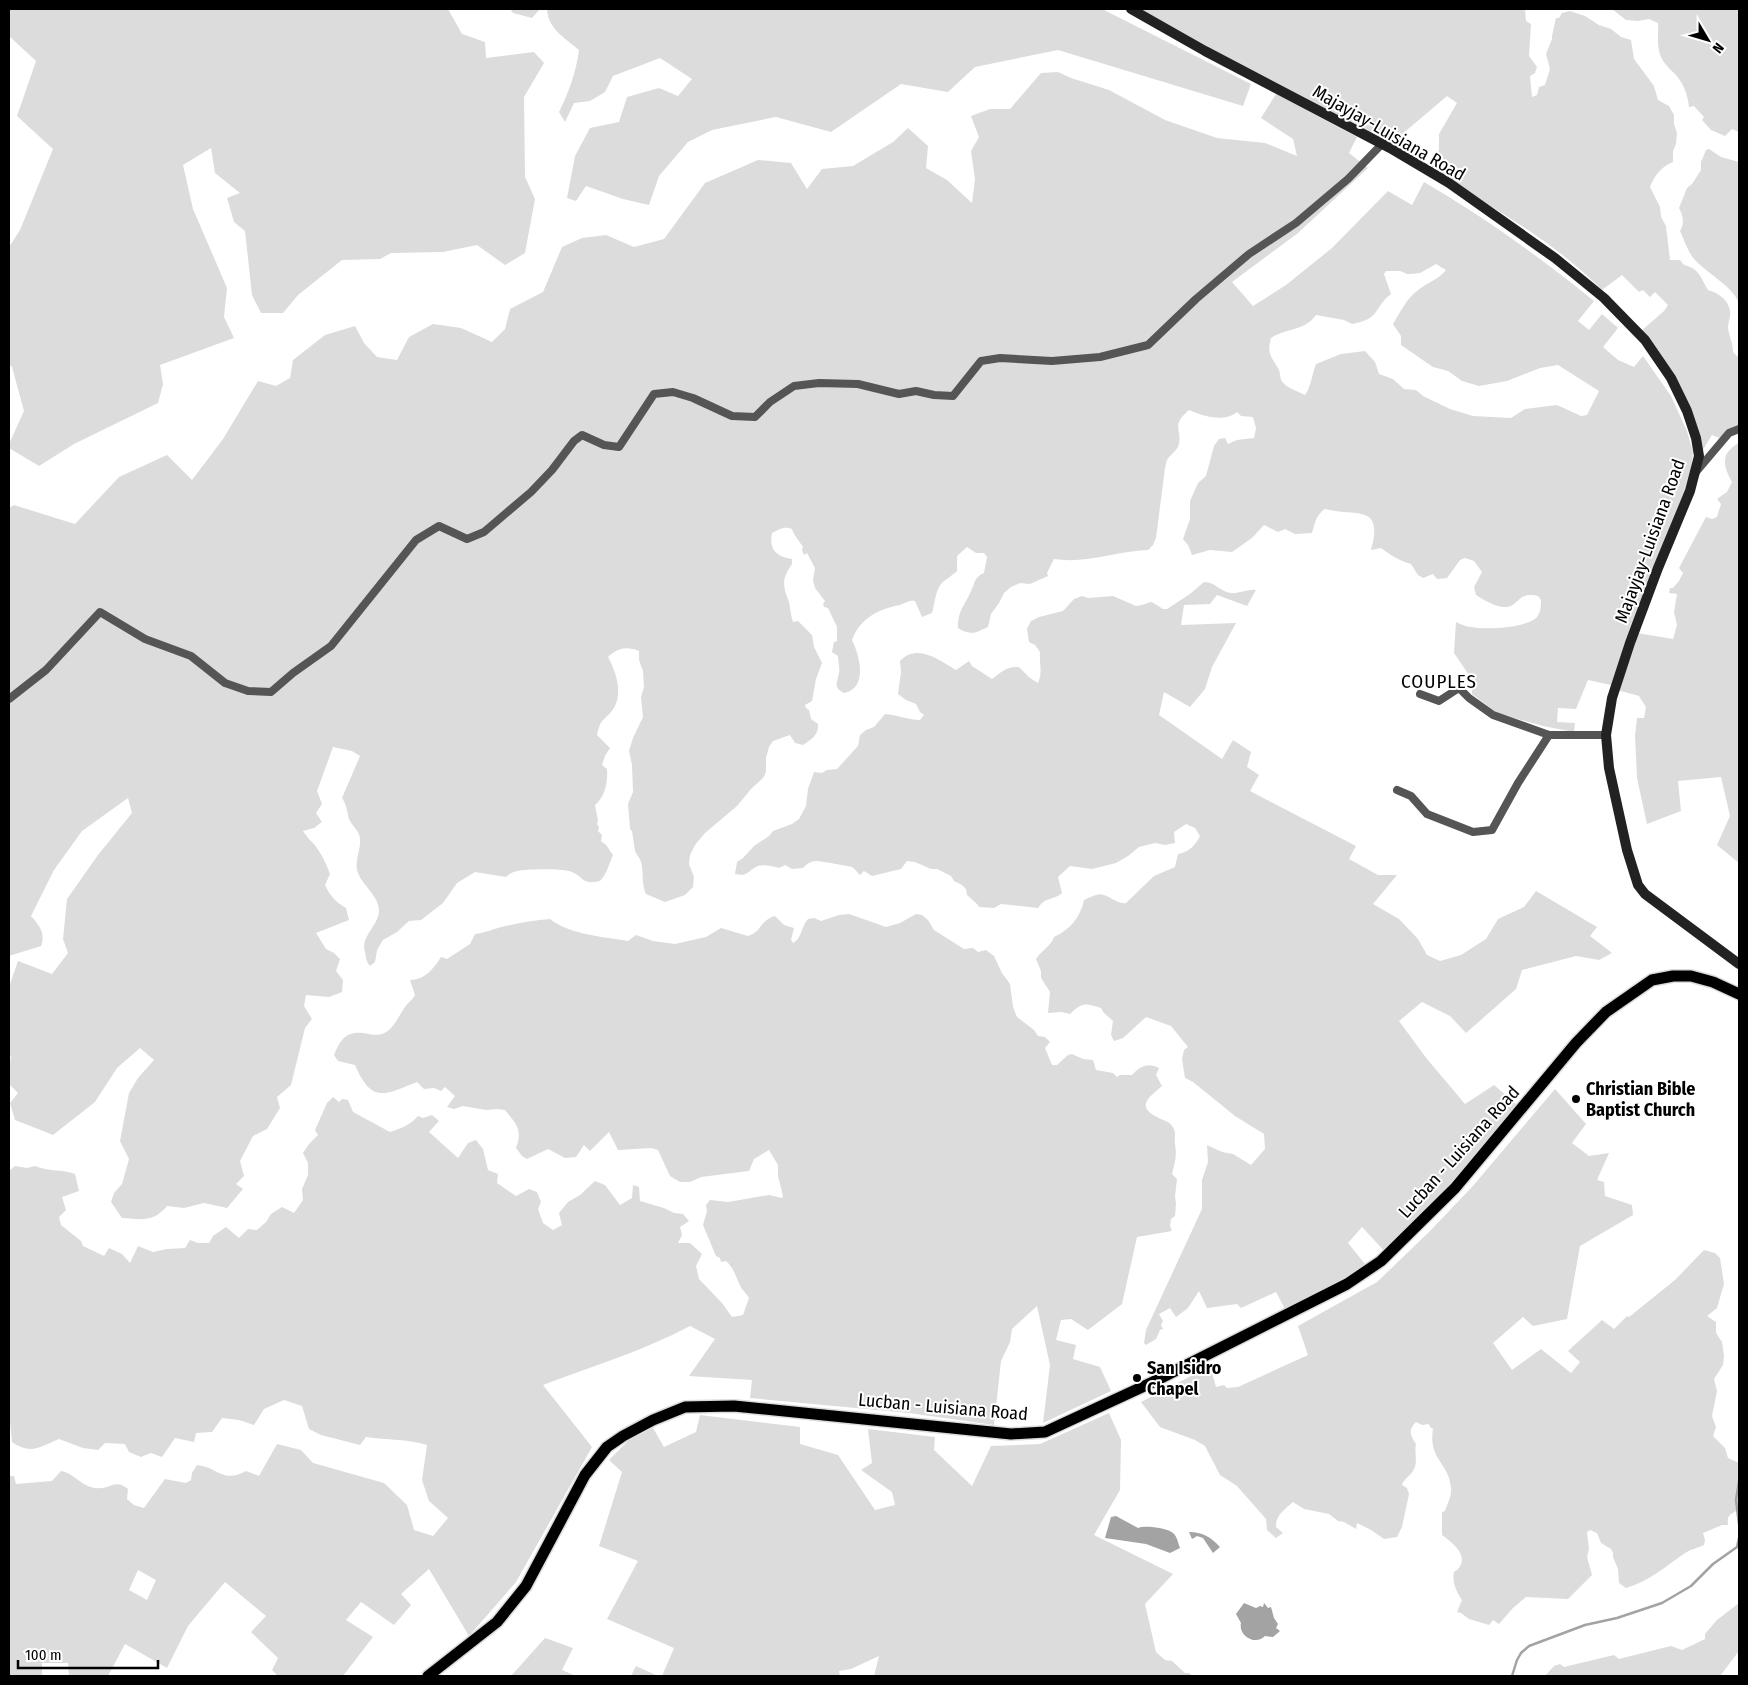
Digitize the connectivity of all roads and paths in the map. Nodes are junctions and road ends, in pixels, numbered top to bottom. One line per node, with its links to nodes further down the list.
1 (1131, 9): 2 (street, Majayjay-Luisiana Road)
2 (1382, 144): 4 (street, Majayjay-Luisiana Road); 6 (street)
3 (1739, 428): 4 (street)
4 (1694, 473): 8 (street, Majayjay-Luisiana Road)
5 (1420, 694): 7 (street)
6 (9, 699)
7 (1549, 735): 8 (street); 9 (street)
8 (1606, 736): 10 (street, Majayjay-Luisiana Road)
9 (1397, 790)
10 (1739, 964)
11 (1739, 994): 12 (main road, Lucban - Luisiana Road)
12 (428, 1676)

